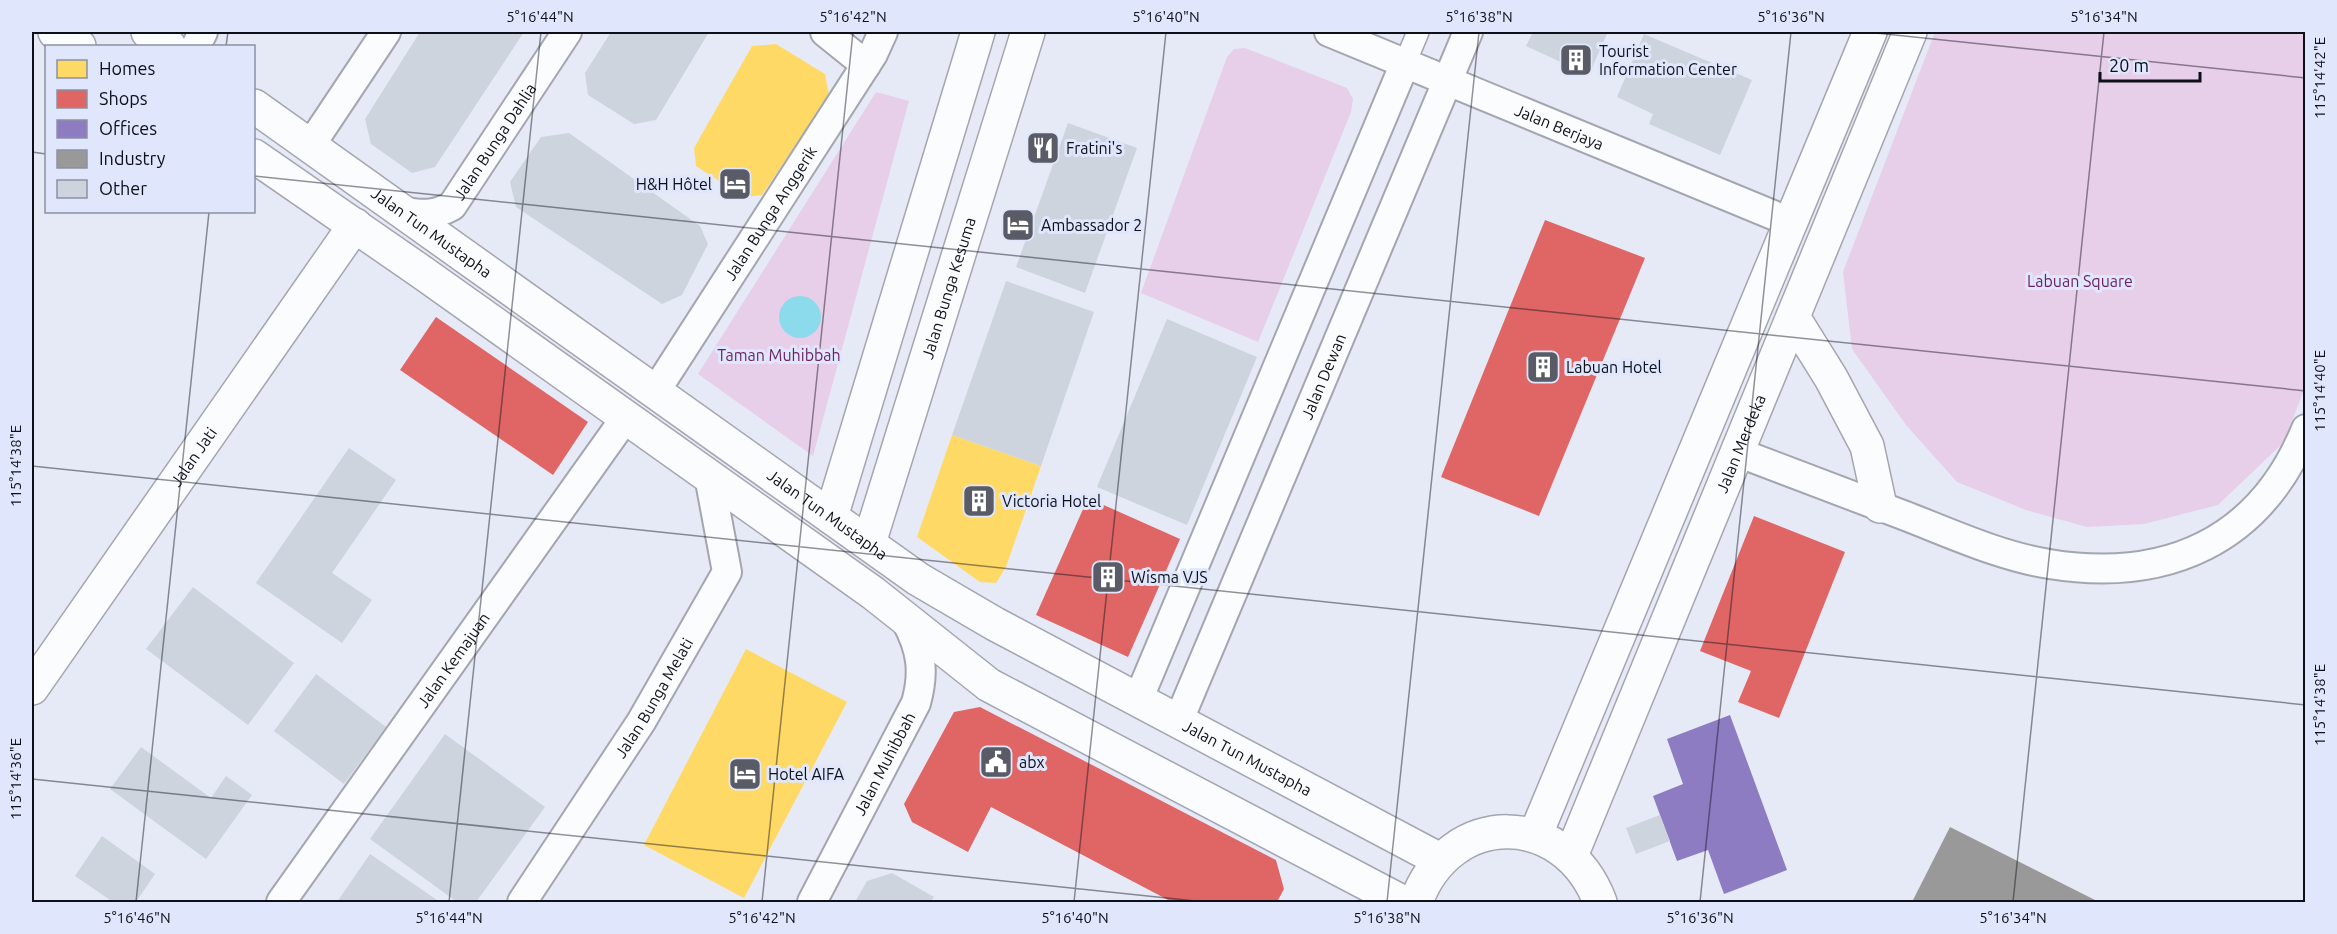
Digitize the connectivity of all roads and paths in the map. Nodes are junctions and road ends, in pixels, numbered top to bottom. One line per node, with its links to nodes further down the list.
1 (55, 32): 14 (main road)
2 (148, 32): 15 (main road)
3 (386, 32): 20 (street)
4 (567, 32): 22 (street, Jalan Bunga Dahlia)
5 (825, 32): 17 (street)
6 (883, 32): 17 (street, Jalan Bunga Anggerik)
7 (978, 32): 34 (main road)
8 (1028, 32): 35 (main road, Jalan Bunga Kesuma)
9 (1329, 32): 16 (street, Jalan Berjaya)
10 (1418, 32): 16 (street)
11 (1468, 32): 18 (street, Jalan Dewan)
12 (1870, 32): 23 (main road)
13 (1910, 32): 25 (main road, Jalan Merdeka)
14 (77, 45)
15 (168, 45)
16 (1405, 63): 18 (street, Jalan Berjaya); 31 (street)
17 (866, 65): 26 (street, Jalan Bunga Anggerik)
18 (1447, 81): 23 (street, Jalan Berjaya); 33 (street, Jalan Dewan)
19 (255, 107): 20 (main road, Jalan Tun Mustapha)
20 (310, 146): 22 (main road, Jalan Tun Mustapha)
21 (255, 157): 24 (main road)
22 (401, 211): 26 (main road, Jalan Tun Mustapha)
23 (1790, 222): 40 (main road)
24 (355, 225): 27 (main road); 37 (main road, Jalan Jati)
25 (1793, 317): 29 (main road, Jalan Merdeka); 32 (main road)
26 (655, 392): 34 (main road, Jalan Tun Mustapha)
27 (626, 417): 30 (main road); 43 (street, Jalan Kemajuan)
28 (2306, 429): 32 (street)
29 (1737, 453): 32 (street); 41 (main road, Jalan Merdeka)
30 (709, 476): 36 (main road); 44 (street, Jalan Bunga Melati)
31 (1222, 499): 33 (street); 38 (street)
32 (1880, 506)
33 (1265, 515): 39 (street, Jalan Dewan)
34 (831, 517): 35 (main road, Jalan Tun Mustapha)
35 (869, 543): 38 (main road, Jalan Tun Mustapha)
36 (906, 621): 45 (street, Jalan Muhibbah); 46 (main road)
37 (32, 688)
38 (1138, 700): 39 (main road, Jalan Tun Mustapha)
39 (1178, 722): 42 (main road, Jalan Tun Mustapha)
40 (1534, 836): 41 (main road); 42 (main road)
41 (1571, 856): 48 (main road)
42 (1440, 860): 47 (main road)
43 (281, 903)
44 (522, 903)
45 (812, 903)
46 (1402, 903)
47 (1416, 903)
48 (1600, 903)

